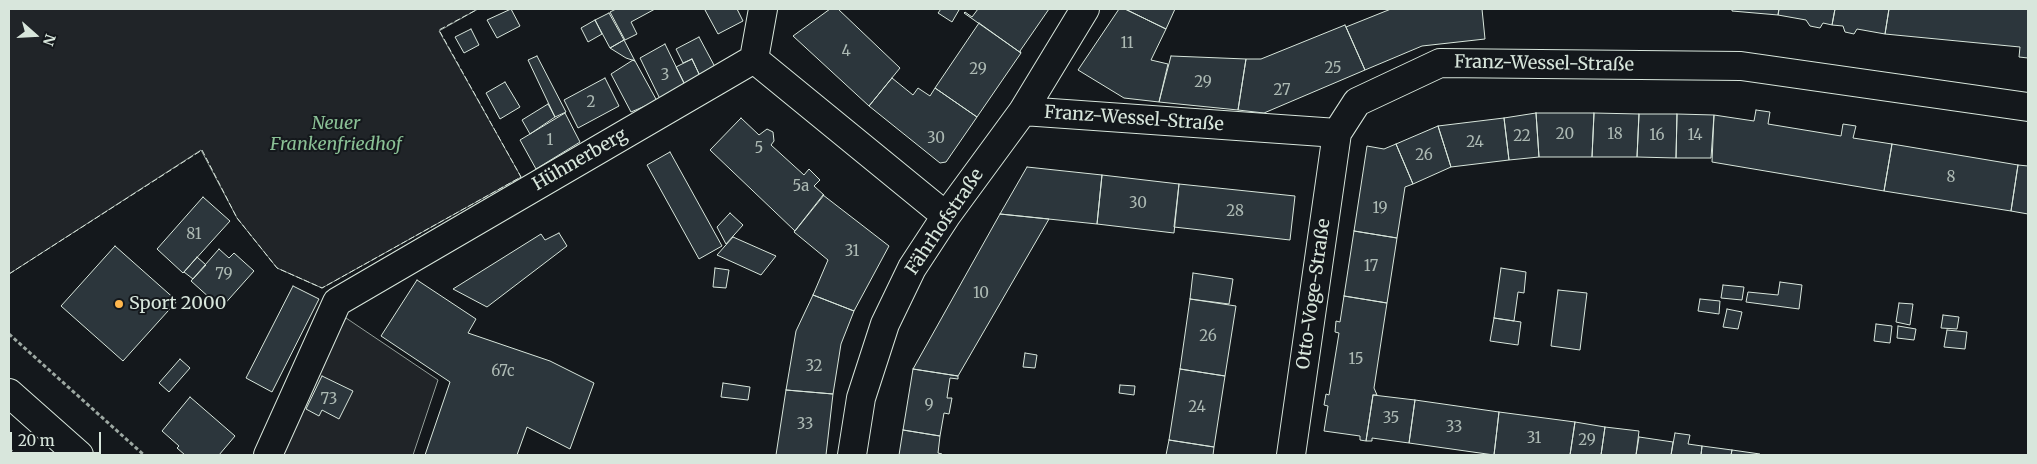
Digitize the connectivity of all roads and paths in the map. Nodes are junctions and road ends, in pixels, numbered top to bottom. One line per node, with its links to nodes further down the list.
1 (763, 9): 3 (street)
2 (1085, 9): 5 (street, Fährhofstraße)
3 (754, 59): 7 (street); 14 (street, Hühnerberg)
4 (2028, 107): 6 (street, Franz-Wessel-Straße)
5 (1023, 111): 6 (street, Franz-Wessel-Straße); 7 (street, Fährhofstraße)
6 (1336, 133): 16 (street, Otto-Voge-Straße)
7 (946, 216): 15 (street, Fährhofstraße)
8 (9, 334): 13 (path)
9 (9, 393): 12 (street)
10 (9, 449): 11 (path)
11 (16, 455)
12 (79, 455)
13 (144, 455)
14 (268, 455)
15 (852, 455)
16 (1291, 455)

